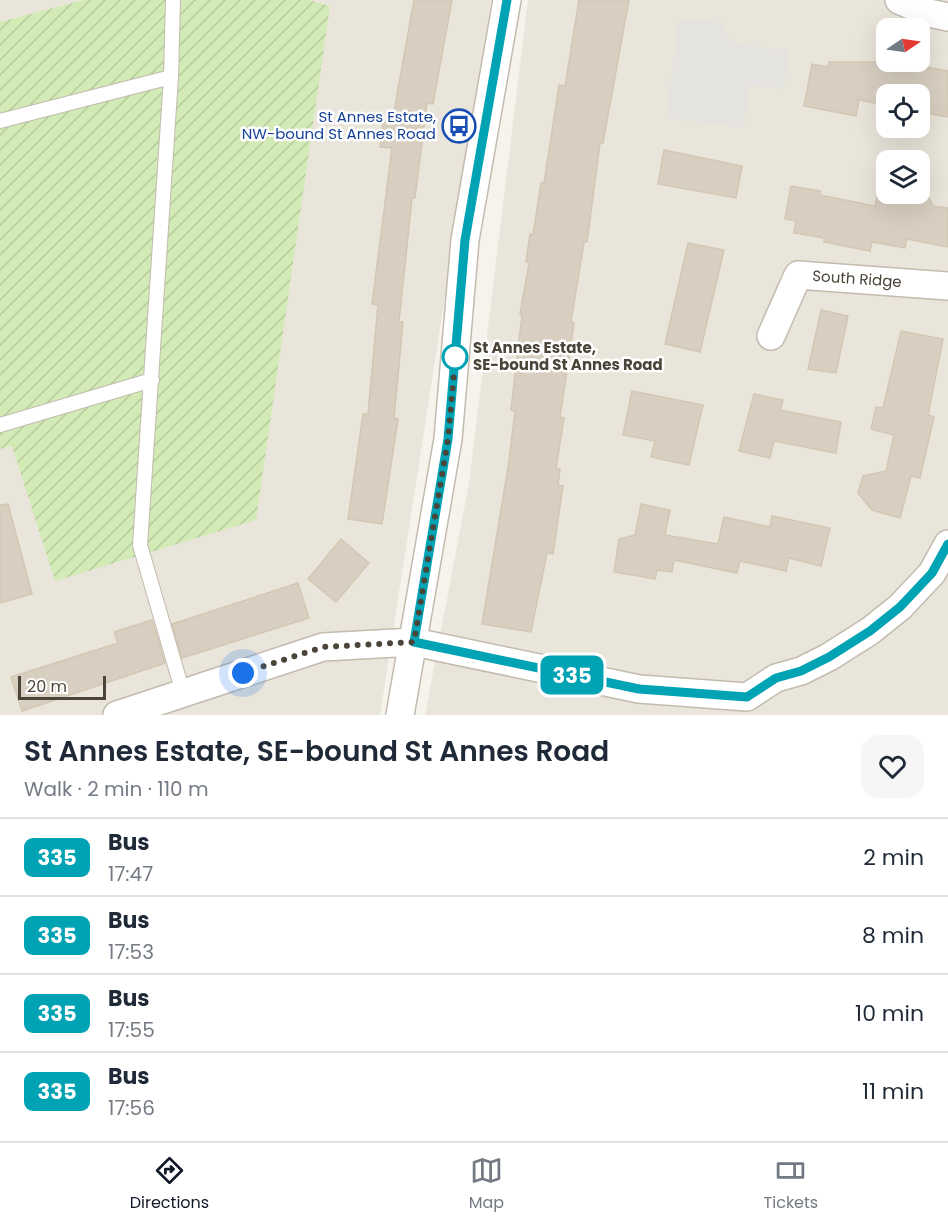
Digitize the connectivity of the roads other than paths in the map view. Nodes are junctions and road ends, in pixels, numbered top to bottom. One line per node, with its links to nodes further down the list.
1 (173, 0): 5 (lane)
2 (507, 0): 12 (street)
3 (899, 0): 4 (street)
4 (948, 17)
5 (171, 77): 6 (lane); 9 (lane)
6 (0, 121)
7 (948, 286): 8 (street, South Ridge)
8 (771, 336)
9 (152, 380): 10 (lane); 13 (lane)
10 (0, 425)
11 (948, 544): 14 (street)
12 (414, 642): 13 (street); 14 (street); 16 (street)
13 (183, 693): 15 (street)
14 (748, 706)
15 (117, 715)
16 (400, 715)

